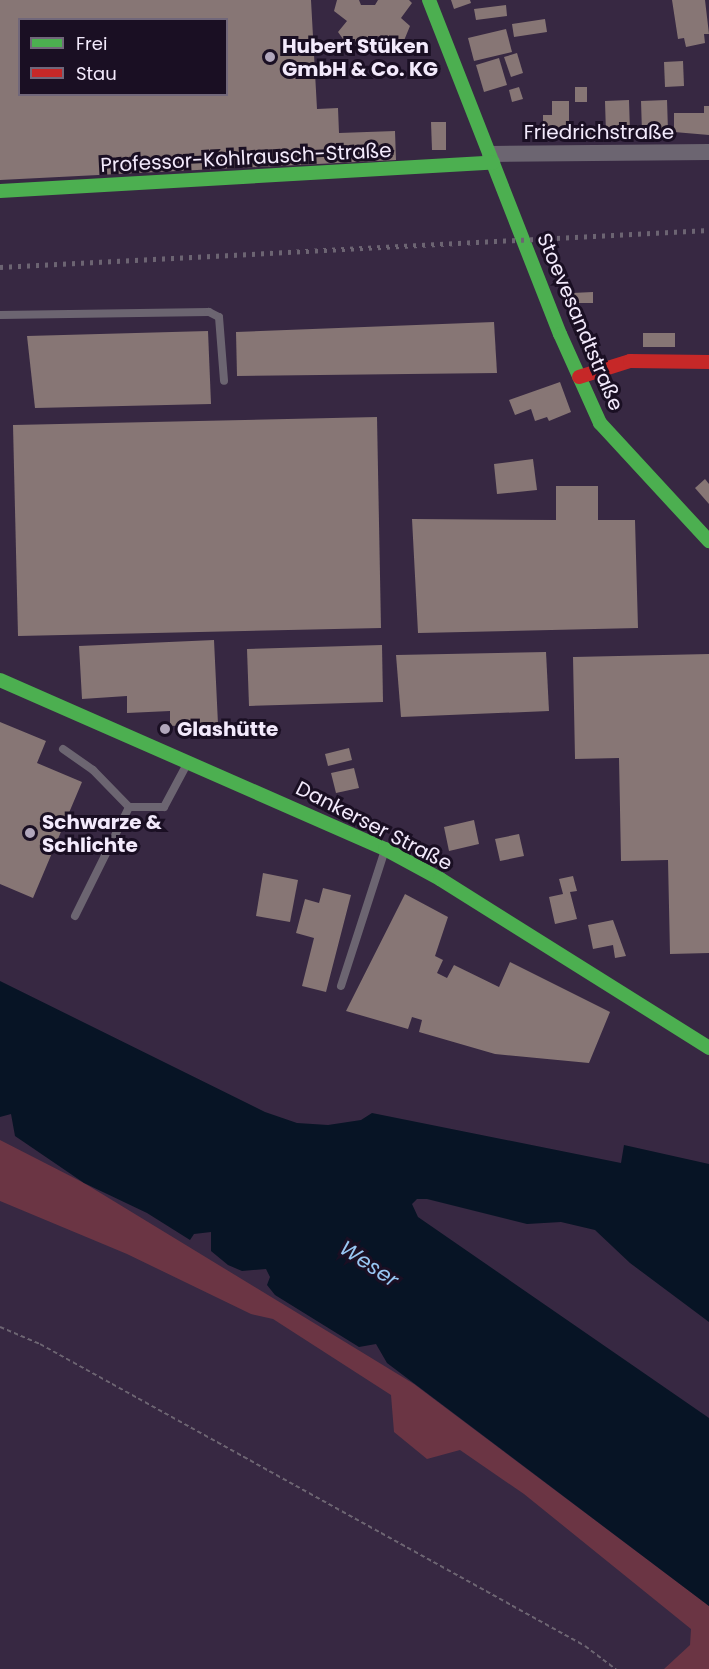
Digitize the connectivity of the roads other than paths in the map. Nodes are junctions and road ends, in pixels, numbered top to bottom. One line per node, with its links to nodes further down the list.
1 (429, 0): 3 (street, Stoevesandtstraße)
2 (709, 152): 3 (street, Friedrichstraße)
3 (492, 159): 4 (street, Professor-Kohlrausch-Straße); 7 (street, Stoevesandtstraße)
4 (0, 191)
5 (0, 315): 8 (lane)
6 (709, 362): 7 (street)
7 (579, 377): 9 (street, Stoevesandtstraße)
8 (224, 381)
9 (709, 541)
10 (0, 680): 12 (street, Dankerser Straße)
11 (63, 749): 13 (lane)
12 (188, 761): 13 (lane); 14 (street, Dankerser Straße)
13 (129, 807): 15 (lane)
14 (385, 849): 16 (lane); 17 (street, Dankerser Straße)
15 (75, 916)
16 (340, 986)
17 (709, 1048)

